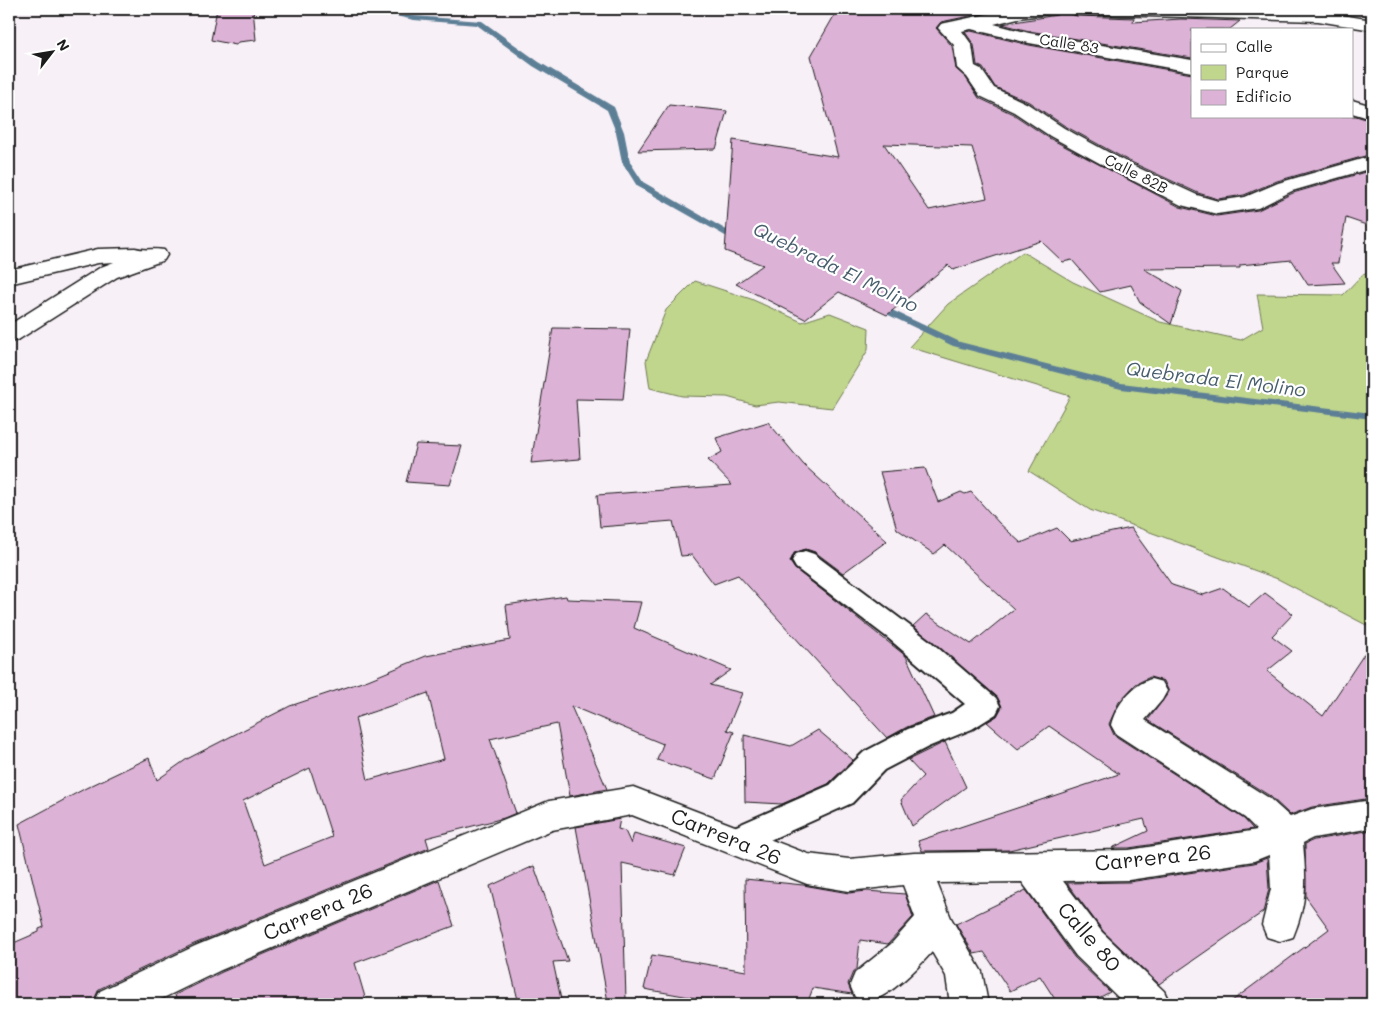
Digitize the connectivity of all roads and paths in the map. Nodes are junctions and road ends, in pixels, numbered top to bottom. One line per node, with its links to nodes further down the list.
1 (1051, 9): 3 (street)
2 (1077, 9): 4 (street)
3 (971, 24): 5 (street, Calle 83); 6 (street, Calle 83)
4 (1372, 24)
5 (947, 28): 9 (street, Calle 82B)
6 (1191, 66)
7 (1354, 107): 8 (street)
8 (1372, 113)
9 (1372, 162)
10 (9, 277): 11 (street)
11 (9, 336)
12 (804, 561): 16 (street)
13 (1152, 691): 15 (street)
14 (1372, 814): 15 (street, Carrera 26)
15 (1285, 834): 17 (street, Carrera 26); 20 (street)
16 (751, 845): 18 (street, Carrera 26); 22 (street, Carrera 26)
17 (1032, 866): 18 (street, Carrera 26); 24 (street, Calle 80)
18 (914, 868): 19 (street)
19 (934, 921): 21 (street); 23 (street)
20 (1280, 925)
21 (868, 985)
22 (113, 1004)
23 (969, 1004)
24 (1151, 1004)

